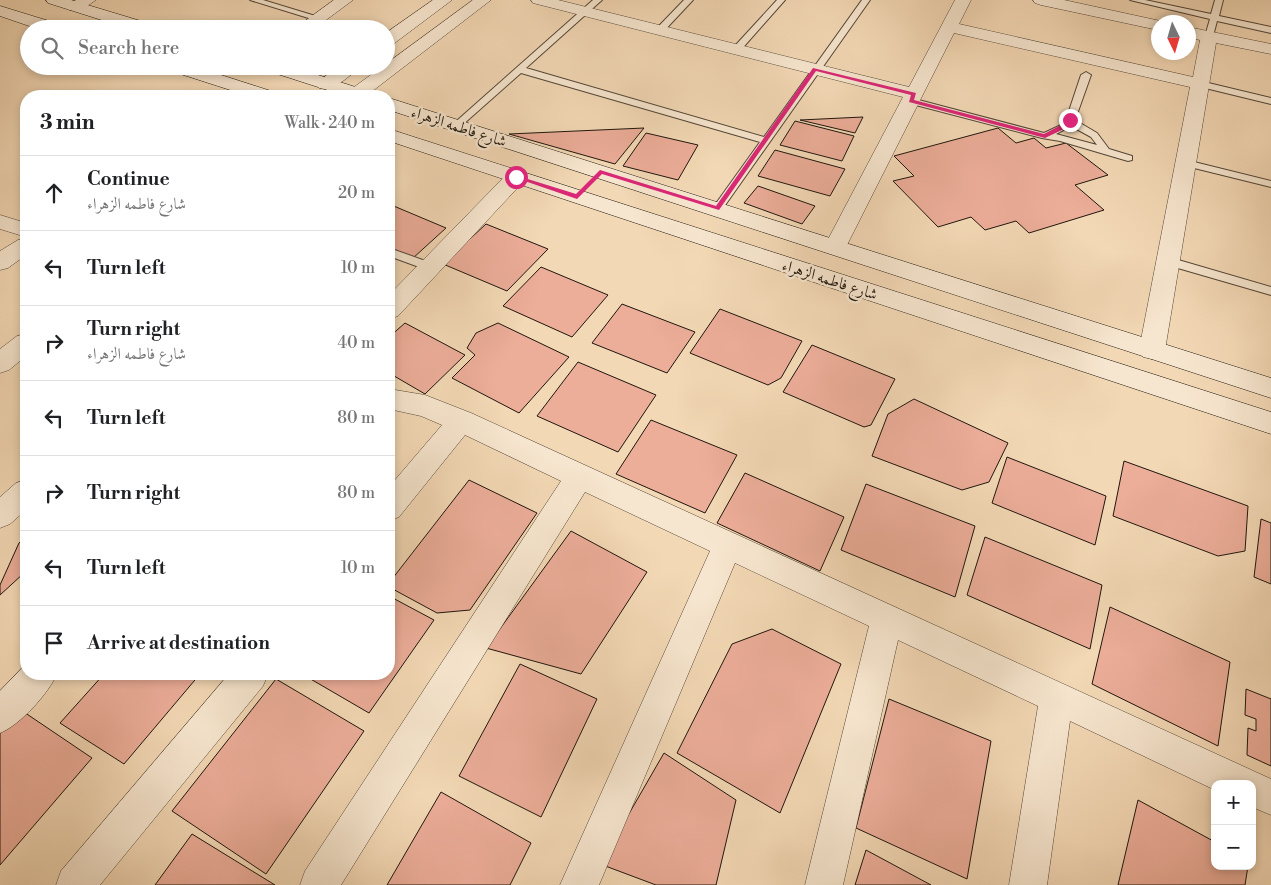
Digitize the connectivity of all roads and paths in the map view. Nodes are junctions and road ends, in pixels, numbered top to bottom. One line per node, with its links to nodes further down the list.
1 (54, 0): 14 (street)
2 (254, 0): 17 (lane)
3 (345, 0): 17 (street)
4 (444, 0): 27 (street)
5 (483, 0): 30 (street)
6 (539, 0): 15 (street)
7 (689, 0): 24 (lane)
8 (781, 0): 29 (lane)
9 (866, 0): 32 (lane)
10 (963, 0): 22 (street)
11 (1041, 0): 21 (street)
12 (1134, 0): 23 (lane)
13 (1219, 0): 23 (lane)
14 (81, 3): 19 (street)
15 (591, 6): 24 (street); 31 (lane)
16 (0, 11): 18 (street)
17 (318, 18): 20 (street)
18 (28, 20)
19 (125, 20)
20 (315, 20)
21 (1151, 24)
22 (949, 27): 39 (street); 43 (street)
23 (1212, 27): 25 (street); 26 (lane); 28 (street); 39 (street)
24 (660, 30): 29 (street)
25 (1196, 30)
26 (1271, 30)
27 (395, 35)
28 (1271, 49)
29 (736, 50): 32 (street)
30 (395, 68)
31 (519, 69): 47 (lane); 50 (lane)
32 (815, 70): 43 (street); 50 (lane)
33 (202, 75): 40 (street)
34 (298, 75): 38 (street)
35 (338, 75): 38 (street)
36 (386, 75): 42 (street)
37 (1086, 75): 46 (lane)
38 (325, 84): 41 (street)
39 (1200, 84): 44 (lane); 53 (street)
40 (249, 90)
41 (344, 90)
42 (366, 90)
43 (912, 98): 48 (lane); 61 (street)
44 (1271, 101)
45 (395, 106): 47 (street, شارع فاطمه الزهراء)
46 (1070, 120): 48 (lane); 51 (lane)
47 (457, 125): 54 (street, شارع فاطمه الزهراء)
48 (1045, 136): 51 (lane)
49 (395, 137): 55 (street, شارع فاطمه الزهراء)
50 (765, 140): 58 (lane)
51 (1107, 153): 52 (lane)
52 (1128, 158)
53 (1186, 163): 56 (lane); 64 (street)
54 (600, 172): 57 (street); 58 (street, شارع فاطمه الزهراء)
55 (516, 177): 57 (street, شارع فاطمه الزهراء); 66 (street)
56 (1271, 184)
57 (577, 197): 75 (street, شارع فاطمه الزهراء)
58 (717, 209): 61 (street, شارع فاطمه الزهراء)
59 (0, 222): 60 (street)
60 (20, 228)
61 (836, 247): 70 (street, شارع فاطمه الزهراء)
62 (20, 248): 65 (street)
63 (395, 254): 66 (lane)
64 (1168, 261): 67 (lane); 70 (street)
65 (0, 262)
66 (430, 267): 68 (street)
67 (1271, 291)
68 (395, 304)
69 (20, 348): 71 (street)
70 (1152, 350): 72 (street, شارع فاطمه الزهراء)
71 (0, 363)
72 (1271, 388)
73 (395, 400): 74 (street)
74 (461, 421): 76 (street); 78 (street)
75 (1271, 423)
76 (580, 476): 80 (street); 90 (street)
77 (20, 497): 79 (street)
78 (395, 501)
79 (0, 515)
80 (728, 545): 81 (street); 91 (street)
81 (887, 619): 84 (street); 92 (street)
82 (34, 680): 85 (street)
83 (246, 680): 89 (street)
84 (1056, 697): 86 (street); 93 (street)
85 (0, 716)
86 (1233, 780)
87 (1256, 791): 88 (street)
88 (1271, 797)
89 (76, 885)
90 (319, 885)
91 (579, 885)
92 (824, 885)
93 (1028, 885)

